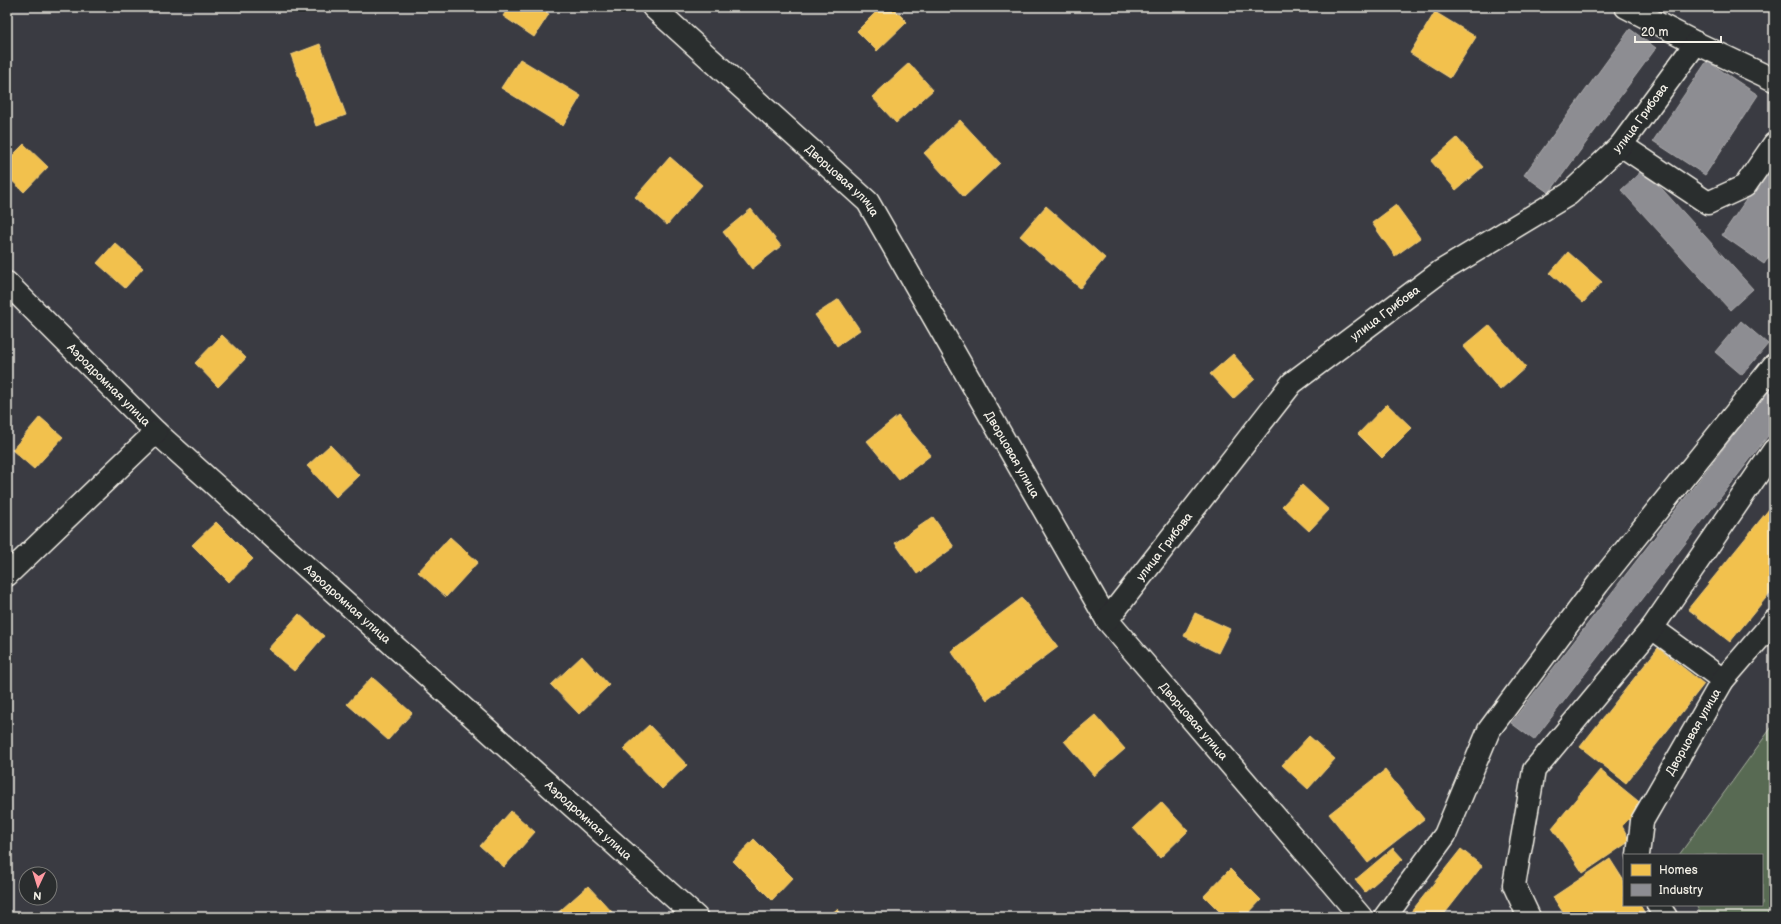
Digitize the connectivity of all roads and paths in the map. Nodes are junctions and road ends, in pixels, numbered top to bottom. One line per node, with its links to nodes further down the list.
1 (653, 7): 12 (street, Дворцовая улица)
2 (1626, 7): 3 (street)
3 (1696, 43): 4 (street); 6 (street, улица Грибова)
4 (1774, 80)
5 (1774, 144): 6 (street)
6 (1621, 145): 12 (street, улица Грибова)
7 (7, 283): 9 (street, Аэродромная улица)
8 (1774, 365): 20 (street)
9 (156, 432): 11 (street); 18 (street, Аэродромная улица)
10 (1774, 450): 14 (street)
11 (7, 575)
12 (1107, 620): 19 (street, Дворцовая улица)
13 (1774, 621): 15 (street, Дворцовая улица)
14 (1652, 628): 15 (street); 21 (street)
15 (1722, 680): 16 (street, Дворцовая улица)
16 (1638, 854)
17 (1659, 906): 22 (street)
18 (696, 917)
19 (1361, 917)
20 (1385, 917)
21 (1528, 917)
22 (1666, 917)

